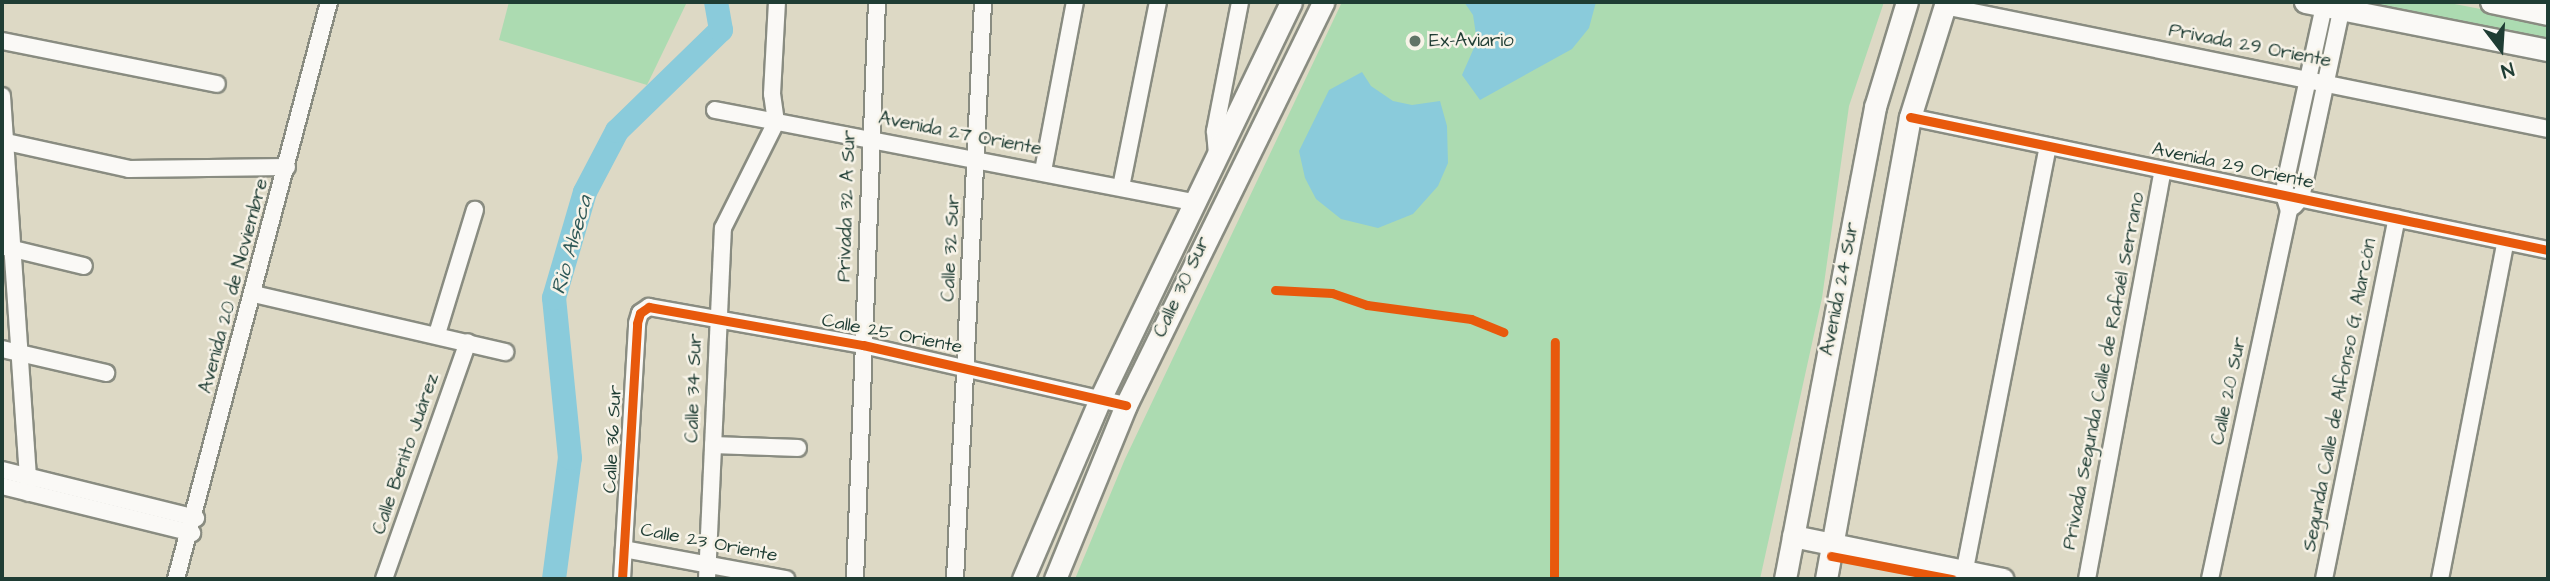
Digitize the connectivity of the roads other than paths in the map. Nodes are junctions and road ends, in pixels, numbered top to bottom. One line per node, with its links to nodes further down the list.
1 (329, 2): 30 (street, Avenida 20 de Noviembre)
2 (777, 2): 23 (street)
3 (877, 2): 25 (street, Privada 32 A Sur)
4 (982, 2): 28 (street, Calle 32 Sur)
5 (1075, 2): 32 (street)
6 (1157, 2): 33 (street)
7 (1240, 2): 29 (street, Calle 30 Sur)
8 (1292, 2): 29 (main road, Calle 30 Sur)
9 (1323, 2): 56 (main road, Calle 30 Sur)
10 (1907, 2): 64 (main road, Avenida 24 Sur)
11 (2491, 2): 14 (main road)
12 (1945, 4): 17 (street, Privada 29 Oriente); 22 (main road, Avenida 24 Sur)
13 (2328, 4): 16 (main road); 17 (street, Calle 20 Sur); 18 (street)
14 (2548, 14)
15 (2, 41): 19 (street)
16 (2548, 50)
17 (2310, 79): 18 (street, Privada 29 Oriente); 34 (street, Calle 20 Sur)
18 (2327, 83): 24 (street, Privada 29 Oriente); 35 (street)
19 (217, 84)
20 (2, 96): 26 (street)
21 (715, 110): 23 (street, Avenida 27 Oriente)
22 (1910, 117): 27 (street, Avenida 29 Oriente); 65 (main road, Avenida 24 Sur)
23 (776, 122): 25 (street, Avenida 27 Oriente); 46 (street, Calle 34 Sur)
24 (2548, 129)
25 (871, 138): 28 (street, Avenida 27 Oriente); 49 (street, Privada 32 A Sur)
26 (3, 141): 30 (street); 41 (street)
27 (2048, 146): 31 (street, Avenida 29 Oriente); 68 (street)
28 (976, 158): 32 (street, Avenida 27 Oriente); 53 (street, Calle 32 Sur)
29 (1217, 160): 36 (main road, Calle 30 Sur)
30 (287, 167): 44 (street, Avenida 20 de Noviembre)
31 (2163, 170): 34 (street, Avenida 29 Oriente); 80 (street, Privada Segunda Calle de Rafaél Serrano)
32 (1043, 171): 33 (street, Avenida 27 Oriente)
33 (1121, 187): 36 (street, Avenida 27 Oriente)
34 (2284, 195): 35 (street, Avenida 29 Oriente); 38 (street, Calle 20 Sur)
35 (2301, 198): 38 (street); 39 (street, Avenida 29 Oriente)
36 (1197, 203): 55 (main road, Calle 30 Sur)
37 (475, 210): 47 (street)
38 (2289, 211): 81 (street, Calle 20 Sur)
39 (2397, 218): 40 (street, Avenida 29 Oriente); 82 (street, Segunda Calle de Alfonso G. Alarcón)
40 (2506, 241): 42 (street, Avenida 29 Oriente); 83 (street)
41 (7, 248): 43 (street); 52 (street)
42 (2548, 250)
43 (84, 266)
44 (254, 294): 47 (street); 63 (street, Avenida 20 de Noviembre)
45 (649, 307): 46 (street, Calle 25 Oriente); 66 (street, Calle 36 Sur)
46 (718, 318): 49 (street, Calle 25 Oriente); 57 (street, Calle 34 Sur)
47 (437, 334): 48 (street)
48 (468, 342): 51 (street); 70 (street, Calle Benito Juárez)
49 (863, 345): 53 (street, Calle 25 Oriente); 73 (street, Privada 32 A Sur)
50 (2, 349): 52 (street)
51 (505, 352)
52 (19, 353): 54 (street); 60 (street)
53 (967, 367): 55 (street, Calle 25 Oriente); 74 (street, Calle 32 Sur)
54 (106, 373)
55 (1101, 397): 56 (street, Calle 25 Oriente); 75 (main road, Calle 30 Sur)
56 (1126, 405): 76 (main road, Calle 30 Sur)
57 (713, 445): 58 (street); 67 (street, Calle 34 Sur)
58 (798, 448)
59 (2, 470): 60 (street)
60 (28, 476): 62 (street); 63 (street)
61 (2, 486): 62 (street)
62 (29, 493): 63 (street)
63 (194, 525): 69 (street, Avenida 20 de Noviembre)
64 (1793, 536): 65 (main road); 77 (main road, Avenida 24 Sur)
65 (1832, 544): 68 (main road); 78 (main road, Avenida 24 Sur)
66 (624, 549): 67 (street, Calle 23 Oriente); 71 (street, Calle 36 Sur)
67 (707, 572): 72 (street, Calle 23 Oriente)
68 (1964, 575): 79 (main road)
69 (176, 579)
70 (384, 579)
71 (622, 579)
72 (786, 579)
73 (855, 579)
74 (955, 579)
75 (1023, 579)
76 (1055, 579)
77 (1785, 579)
78 (1826, 579)
79 (2003, 579)
80 (2087, 579)
81 (2210, 579)
82 (2324, 579)
83 (2440, 579)

